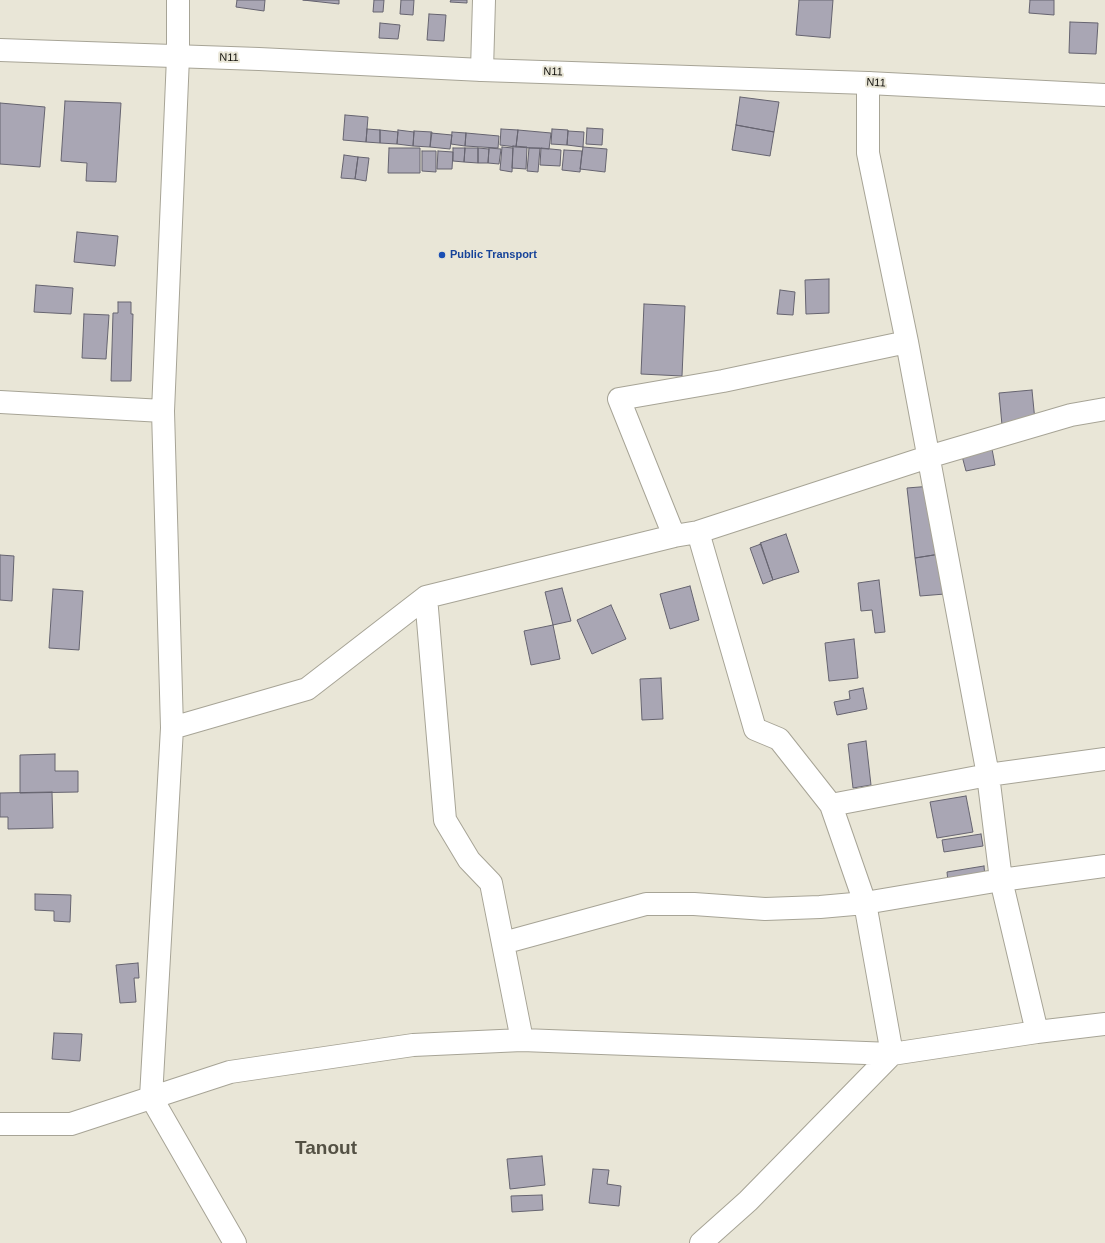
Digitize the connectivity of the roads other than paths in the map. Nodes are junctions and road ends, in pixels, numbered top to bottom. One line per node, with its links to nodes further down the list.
1 (178, 0): 4 (street)
2 (484, 0): 5 (street)
3 (0, 50): 4 (street, N11)
4 (178, 57): 5 (street, N11); 11 (street)
5 (482, 70): 6 (street, N11)
6 (868, 83): 7 (street, N11); 8 (street)
7 (1105, 95)
8 (907, 342): 12 (street); 14 (street)
9 (0, 402): 11 (street)
10 (1105, 409): 12 (street)
11 (163, 411): 16 (street)
12 (928, 457): 13 (street); 18 (street)
13 (698, 532): 14 (street); 19 (street)
14 (674, 536): 15 (street)
15 (426, 597): 16 (street); 23 (street)
16 (172, 728): 28 (street)
17 (1105, 759): 18 (street)
18 (988, 775): 19 (street); 21 (street)
19 (831, 805): 22 (street)
20 (1105, 866): 21 (street)
21 (1001, 880): 22 (street); 25 (street)
22 (865, 903): 23 (street); 27 (street)
23 (503, 943): 26 (street)
24 (1105, 1024): 25 (street)
25 (1036, 1032): 27 (street)
26 (522, 1040): 27 (street); 28 (street)
27 (892, 1054): 31 (street)
28 (151, 1097): 29 (street); 30 (street)
29 (0, 1124)
30 (235, 1243)
31 (701, 1243)

